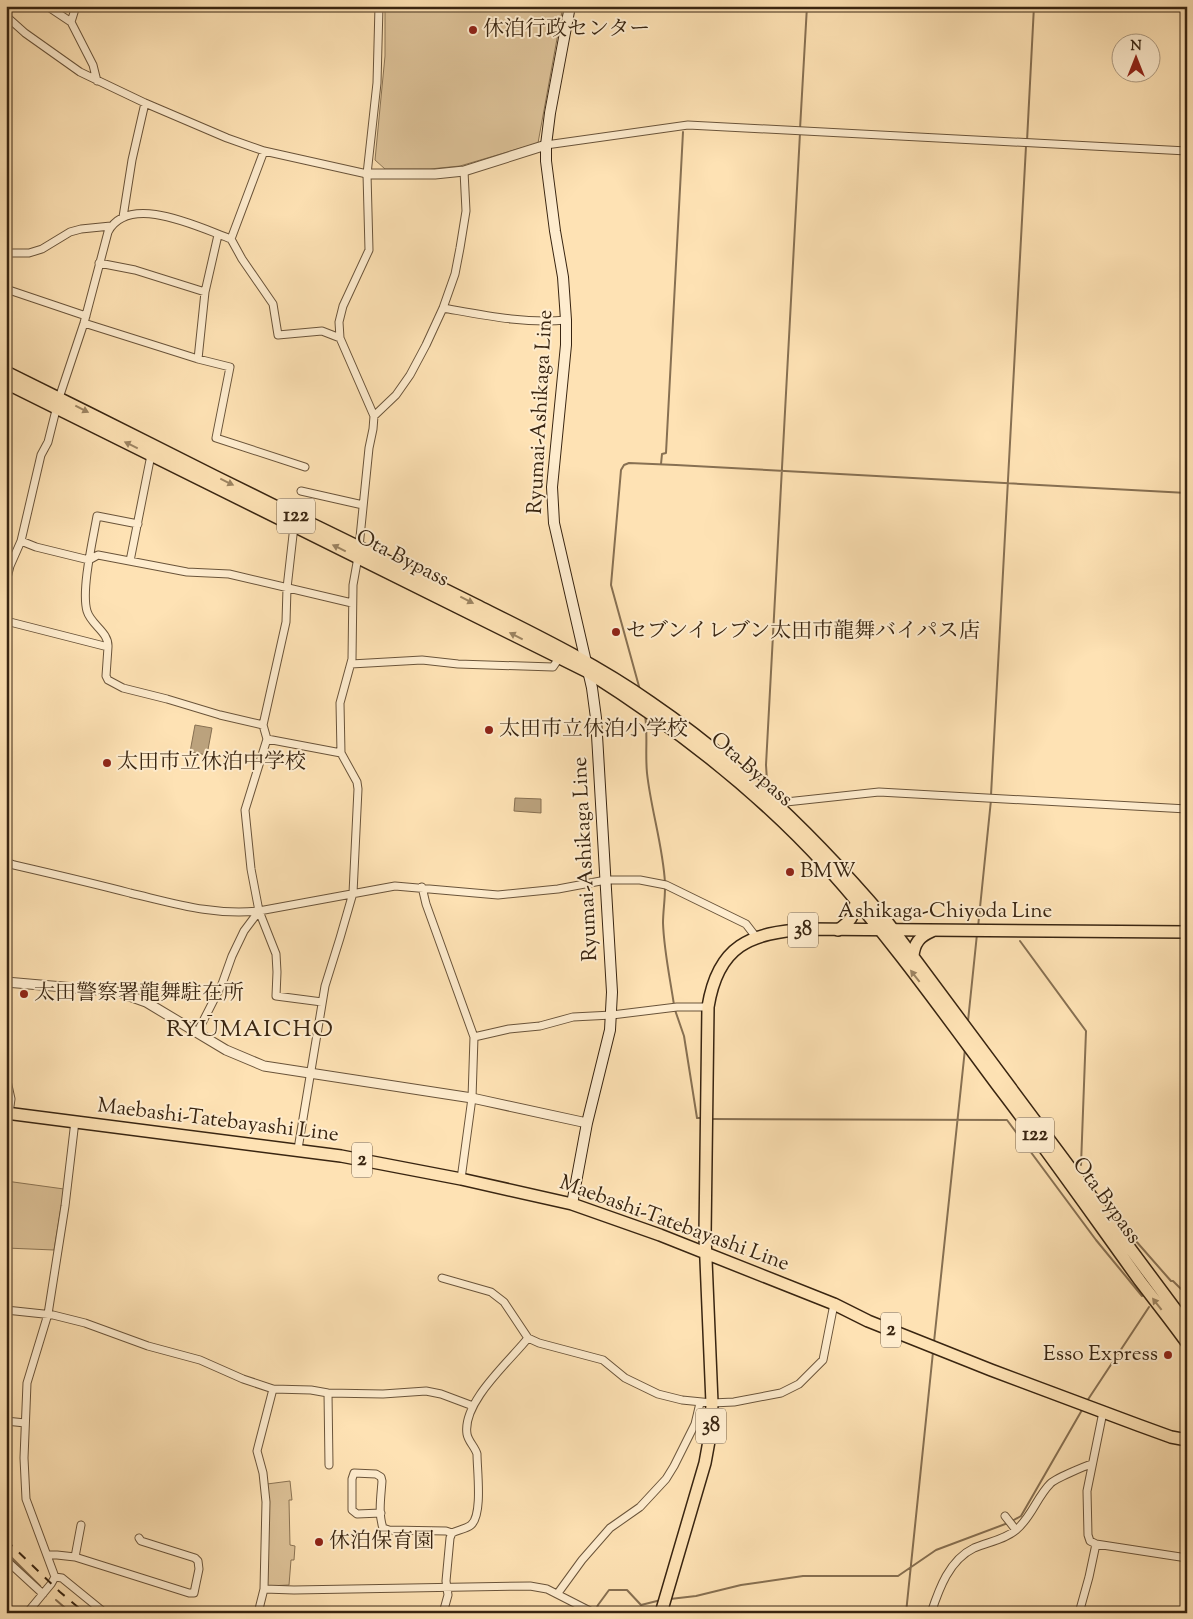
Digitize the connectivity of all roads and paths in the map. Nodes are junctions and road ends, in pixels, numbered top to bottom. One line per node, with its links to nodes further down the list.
1 (48, 6): 6 (street)
2 (76, 6): 6 (street)
3 (379, 6): 13 (street)
4 (570, 6): 9 (main road, Ryumai-Ashikaga Line)
5 (6, 16): 7 (street)
6 (71, 22): 7 (street)
7 (97, 81): 8 (street)
8 (145, 103): 10 (street); 14 (street)
9 (546, 146): 11 (street); 12 (street); 24 (main road, Ryumai-Ashikaga Line)
10 (264, 151): 13 (street); 17 (street)
11 (1187, 151)
12 (464, 171): 13 (street); 22 (street)
13 (366, 174): 25 (street)
14 (123, 217): 15 (street); 16 (street)
15 (111, 226): 18 (street); 19 (street)
16 (218, 235): 17 (street); 21 (street)
17 (231, 239): 25 (street)
18 (6, 253)
19 (100, 263): 21 (street); 23 (street)
20 (6, 289): 23 (street)
21 (205, 292): 26 (street)
22 (443, 308): 24 (street); 30 (street)
23 (85, 319): 26 (street); 29 (street)
24 (566, 320): 48 (main road, Ryumai-Ashikaga Line)
25 (340, 338): 30 (street)
26 (198, 359): 32 (street)
27 (6, 372): 29 (main road, Ota Bypass / 122)
28 (6, 383): 29 (main road, Ota Bypass / 122)
29 (58, 403): 31 (main road, Ota Bypass / 122, one-way to 29); 37 (street); 38 (main road, Ota Bypass / 122, one-way to 38)
30 (374, 416): 34 (street)
31 (152, 455): 35 (street); 36 (main road, Ota Bypass / 122)
32 (305, 467)
33 (300, 491): 34 (street)
34 (363, 505): 38 (street)
35 (138, 524): 39 (street); 40 (street)
36 (294, 526): 38 (main road, Ota Bypass / 122, one-way to 36); 42 (street)
37 (21, 541): 39 (street); 41 (street)
38 (358, 551): 43 (street); 46 (main road, Ota Bypass / 122, one-way to 38); 48 (main road, Ota Bypass / 122, one-way to 48)
39 (89, 560): 40 (street); 45 (street)
40 (130, 561): 42 (street)
41 (6, 582)
42 (287, 588): 43 (street); 49 (street)
43 (352, 603): 47 (street)
44 (6, 621): 45 (street)
45 (108, 647): 49 (street)
46 (559, 658): 47 (street); 48 (main road, Ota Bypass / 122)
47 (351, 664): 51 (street)
48 (586, 667): 52 (main road, Ota Bypass / 122); 55 (main road, Ryumai-Ashikaga Line); 58 (main road, Ota Bypass / 122)
49 (263, 725): 50 (street)
50 (267, 739): 51 (street); 59 (street)
51 (341, 753): 57 (street)
52 (780, 806): 53 (street); 62 (main road, Ota Bypass / 122)
53 (1187, 808)
54 (6, 862): 59 (street)
55 (606, 880): 56 (street); 65 (street); 70 (main road, Ryumai-Ashikaga Line)
56 (422, 887): 57 (street); 72 (street)
57 (353, 893): 59 (street); 68 (street)
58 (856, 902): 60 (main road); 61 (main road, Ota Bypass / 122)
59 (259, 911): 68 (street); 71 (street)
60 (838, 930): 61 (main road, Ashikaga-Chiyoda Line / 38); 65 (main road, Ashikaga-Chiyoda Line / 38)
61 (879, 930): 62 (main road, Ashikaga-Chiyoda Line / 38); 89 (main road, Ota Bypass / 122, one-way to 61)
62 (893, 930): 63 (main road, Ashikaga-Chiyoda Line / 38); 66 (main road, Ota Bypass / 122)
63 (932, 931): 64 (main road, Ashikaga-Chiyoda Line / 38); 66 (main road)
64 (1187, 932)
65 (756, 937): 69 (main road, Ashikaga-Chiyoda Line / 38)
66 (913, 956): 87 (main road, Ota Bypass / 122)
67 (6, 982): 71 (street)
68 (322, 1002): 73 (street)
69 (708, 1007): 70 (street); 82 (main road, Ashikaga-Chiyoda Line / 38)
70 (612, 1015): 72 (street); 78 (main road, Ryumai-Ashikaga Line)
71 (197, 1033): 73 (street)
72 (474, 1037): 75 (street)
73 (311, 1073): 75 (street); 79 (street)
74 (6, 1081): 76 (street)
75 (472, 1098): 78 (street); 80 (street)
76 (7, 1113): 77 (main road, Maebashi-Tatebayashi Line / 2)
77 (75, 1122): 79 (main road, Maebashi-Tatebayashi Line / 2); 86 (street)
78 (587, 1123): 81 (main road, Ryumai-Ashikaga Line)
79 (298, 1150): 80 (main road, Maebashi-Tatebayashi Line / 2)
80 (461, 1179): 81 (main road, Maebashi-Tatebayashi Line / 2)
81 (572, 1204): 82 (main road, Maebashi-Tatebayashi Line / 2)
82 (706, 1253): 84 (main road, Maebashi-Tatebayashi Line / 2); 92 (main road, Ashikaga-Chiyoda Line / 38)
83 (442, 1278): 88 (street)
84 (834, 1304): 92 (street); 94 (main road, Maebashi-Tatebayashi Line / 2)
85 (6, 1310): 86 (street)
86 (48, 1314): 90 (street); 96 (street)
87 (1187, 1325)
88 (528, 1338): 92 (street); 93 (street)
89 (1187, 1343)
90 (273, 1389): 91 (street); 113 (street)
91 (328, 1393): 93 (street); 99 (street)
92 (706, 1403): 114 (street); 116 (main road, Ashikaga-Chiyoda Line / 38)
93 (473, 1406): 104 (street)
94 (1103, 1412): 97 (main road, Maebashi-Tatebayashi Line / 2); 98 (street)
95 (6, 1421): 96 (street)
96 (25, 1423): 107 (street)
97 (1187, 1440)
98 (1092, 1464): 103 (street); 106 (street)
99 (329, 1465)
100 (381, 1513): 100 (street); 104 (street)
101 (1006, 1517): 103 (street)
102 (81, 1526): 108 (street)
103 (1014, 1528): 123 (street)
104 (452, 1533): 112 (street)
105 (139, 1538): 108 (street)
106 (1096, 1544): 109 (street); 124 (street)
107 (48, 1555): 108 (street); 111 (street)
108 (76, 1558)
109 (1187, 1558)
110 (6, 1560): 115 (street)
111 (55, 1577): 115 (street); 119 (street)
112 (448, 1588): 113 (street); 114 (street); 121 (street)
113 (264, 1589): 120 (street)
114 (558, 1593): 117 (street)
115 (43, 1594): 118 (street)
116 (662, 1609)
117 (580, 1610): 122 (street)
118 (26, 1613)
119 (105, 1613)
120 (258, 1613)
121 (443, 1613)
122 (594, 1613)
123 (930, 1613)
124 (1079, 1613)

